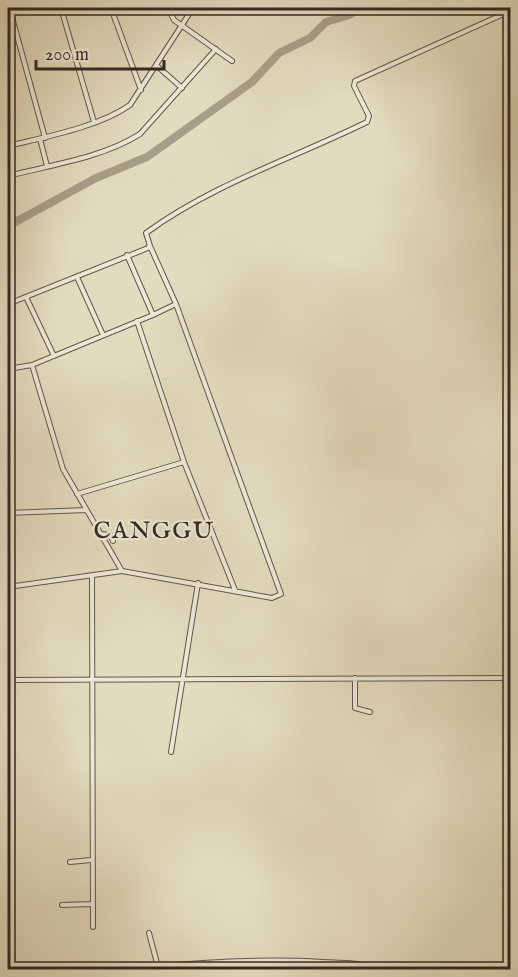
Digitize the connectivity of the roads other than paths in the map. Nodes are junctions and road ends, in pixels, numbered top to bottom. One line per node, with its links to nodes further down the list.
1 (16, 8): 6 (street)
2 (61, 8): 14 (street)
3 (111, 8): 13 (street)
4 (168, 8): 8 (street)
5 (193, 8): 8 (street)
6 (9, 10): 15 (street)
7 (510, 11): 19 (street)
8 (181, 25): 9 (street); 11 (street)
9 (216, 49): 10 (street); 12 (street)
10 (232, 61)
11 (157, 66): 12 (street); 13 (street)
12 (182, 88): 17 (street)
13 (141, 91): 14 (street)
14 (94, 122): 15 (street)
15 (43, 138): 16 (street); 17 (street)
16 (8, 147)
17 (47, 166): 18 (street)
18 (8, 176)
19 (150, 246): 20 (street); 24 (street)
20 (127, 255): 21 (street); 25 (street)
21 (78, 277): 22 (street); 27 (street)
22 (26, 297): 23 (street); 28 (street)
23 (8, 304)
24 (176, 304): 25 (street); 41 (street)
25 (153, 315): 26 (street)
26 (137, 321): 27 (street); 31 (street)
27 (103, 335): 28 (street)
28 (54, 356): 29 (street)
29 (32, 365): 30 (street); 32 (street)
30 (8, 369)
31 (184, 462): 32 (street); 41 (street)
32 (77, 494): 33 (street)
33 (86, 510): 34 (street); 35 (street)
34 (8, 513)
35 (101, 534): 36 (street); 37 (street)
36 (113, 541)
37 (122, 571): 38 (street); 39 (street)
38 (92, 576): 40 (street); 45 (street)
39 (198, 583): 41 (street); 42 (street)
40 (8, 587)
41 (236, 590)
42 (182, 678): 43 (street); 45 (street); 48 (street)
43 (355, 678): 44 (street); 47 (street)
44 (510, 678)
45 (92, 679): 46 (street); 49 (street)
46 (8, 680)
47 (370, 712)
48 (171, 752)
49 (91, 860): 50 (street); 52 (street)
50 (70, 862)
51 (62, 904): 52 (street)
52 (92, 904): 53 (street)
53 (93, 927)
54 (148, 933): 56 (street)
55 (221, 962): 56 (street); 58 (street); 59 (street)
56 (157, 968): 57 (street)
57 (143, 969)
58 (222, 969)
59 (386, 969)

